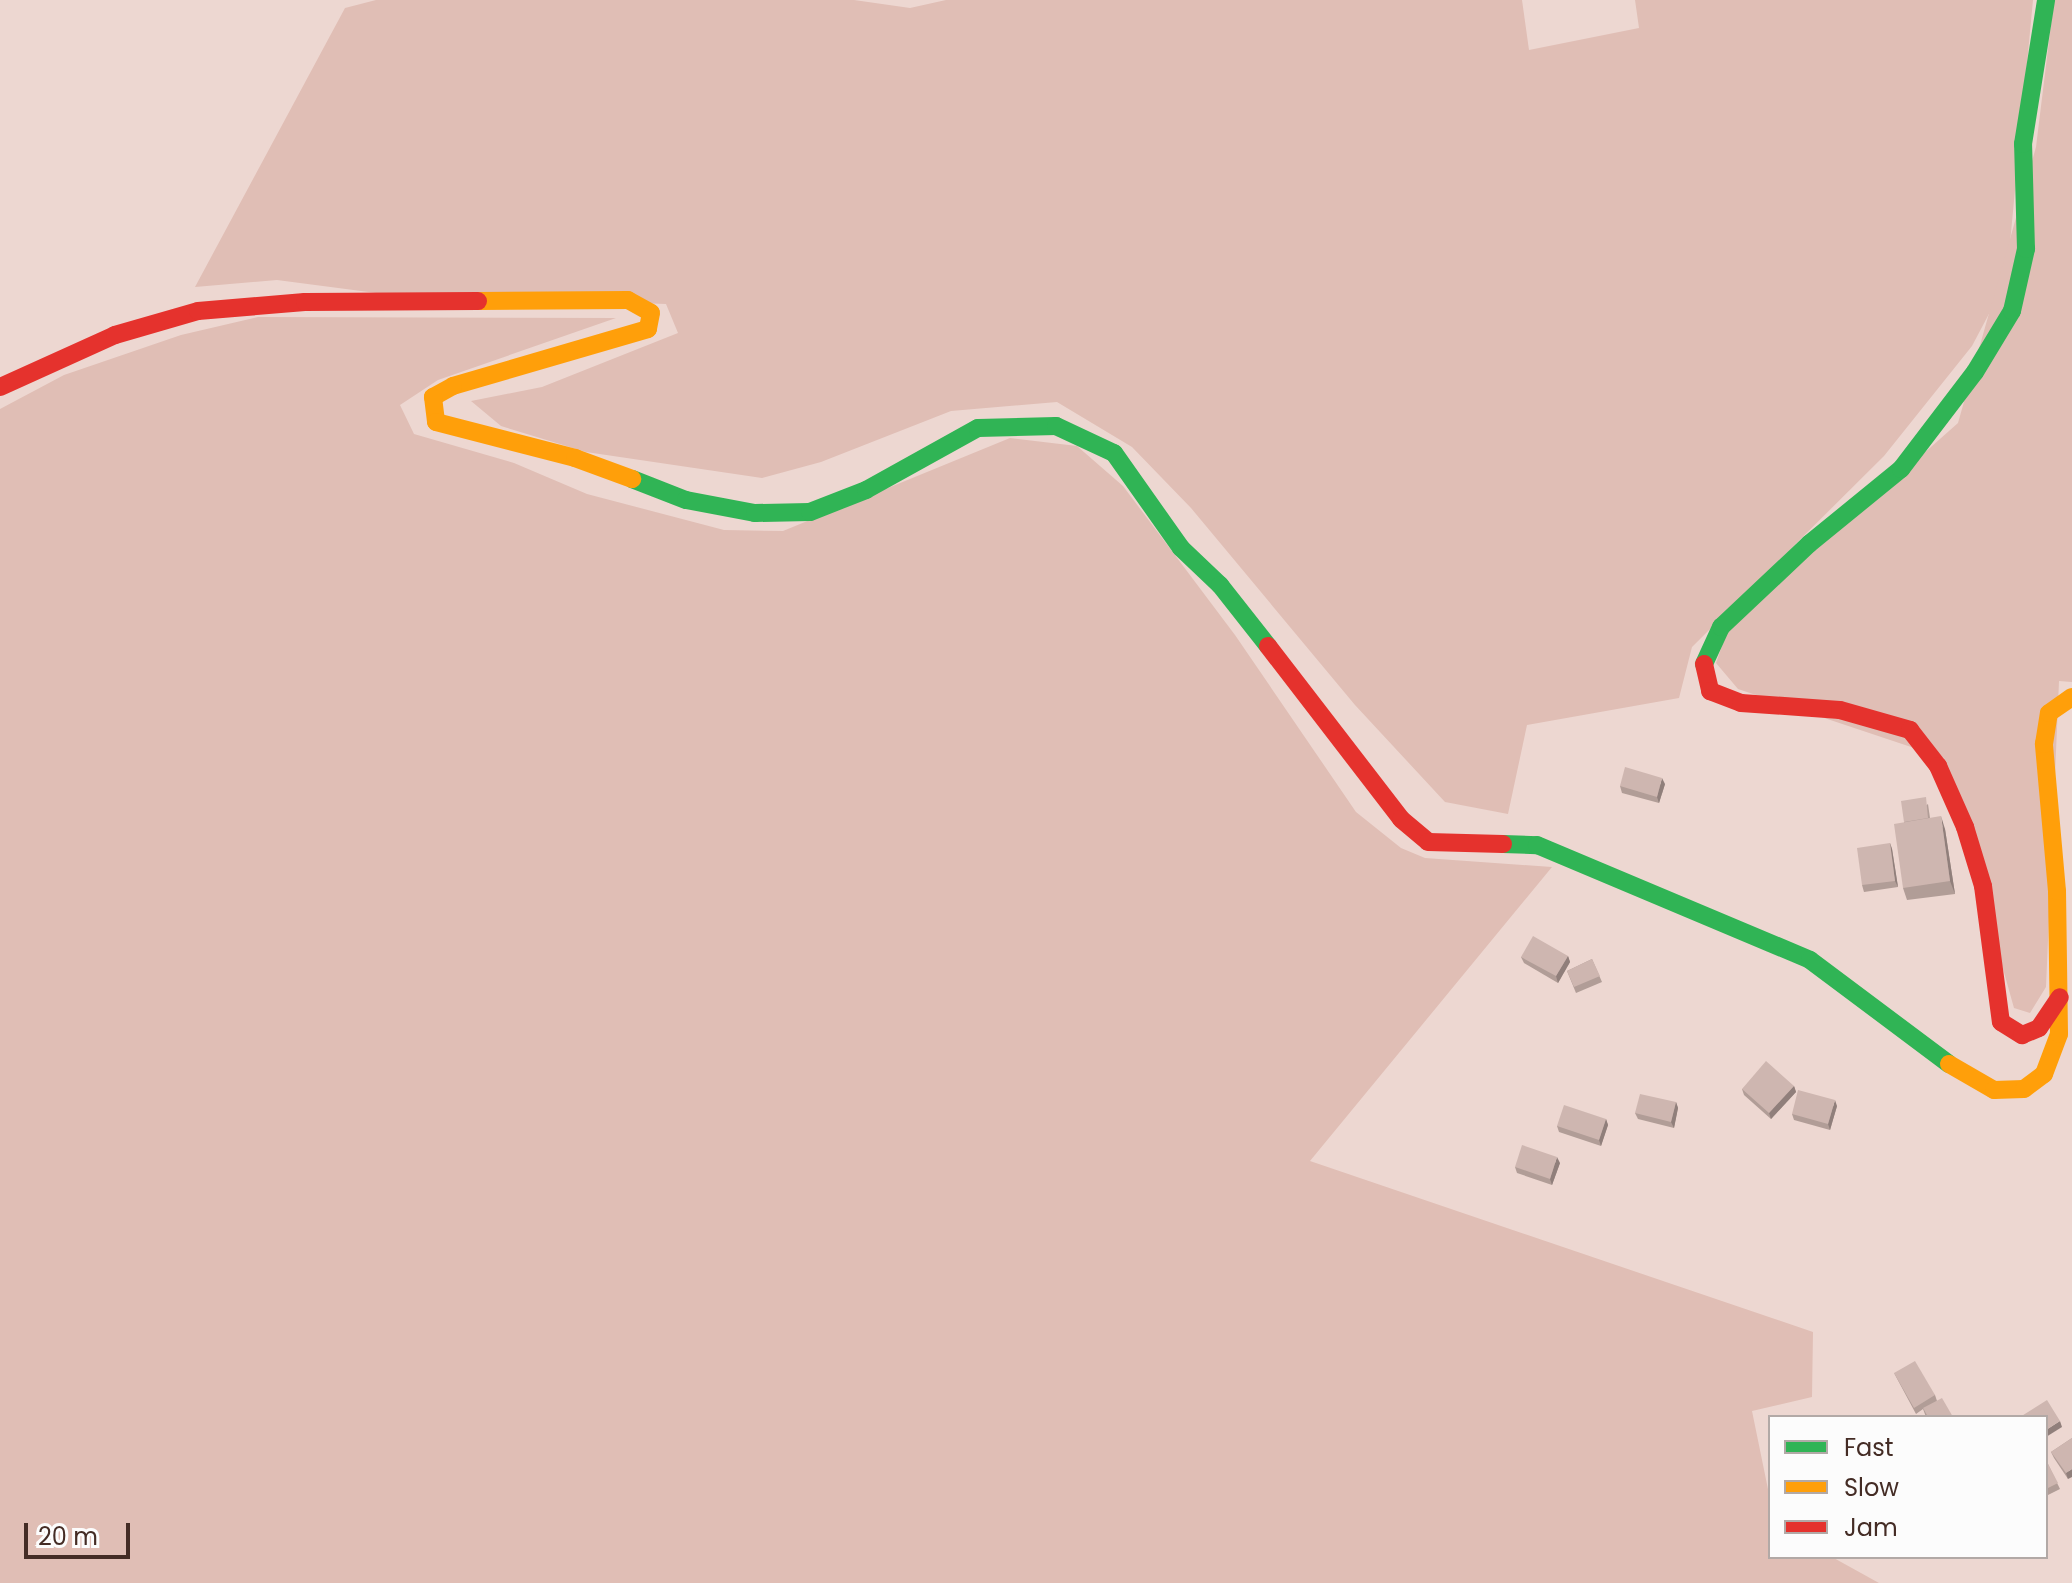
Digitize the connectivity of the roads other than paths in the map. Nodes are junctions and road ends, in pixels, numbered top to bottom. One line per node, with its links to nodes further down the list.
1 (2046, 0): 4 (street)
2 (0, 387): 4 (street)
3 (2072, 697): 4 (street)
4 (2060, 997)

